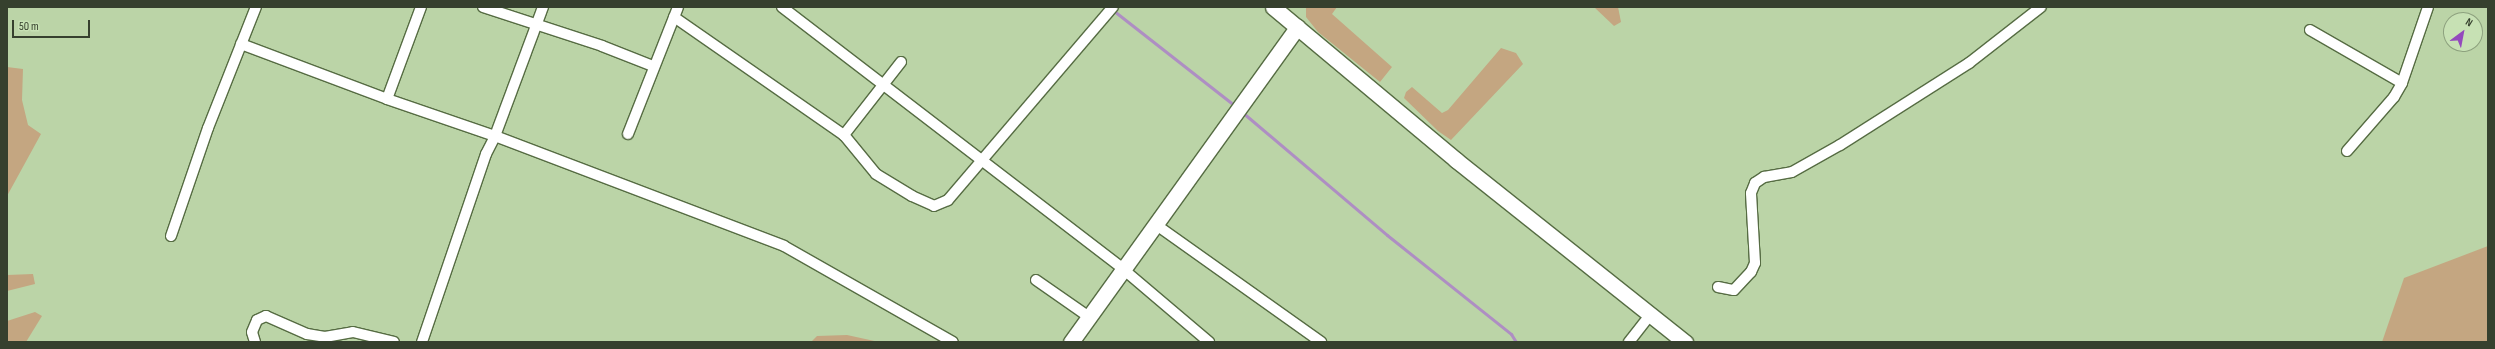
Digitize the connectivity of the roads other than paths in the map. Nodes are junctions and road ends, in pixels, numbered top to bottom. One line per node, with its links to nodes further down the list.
1 (256, 7): 15 (street)
2 (421, 7): 20 (street)
3 (483, 7): 12 (street)
4 (542, 7): 12 (street)
5 (678, 7): 11 (street)
6 (782, 7): 19 (street)
7 (2041, 7): 30 (street)
8 (2428, 7): 18 (street)
9 (1280, 9): 13 (street)
10 (1110, 10): 25 (street)
11 (674, 18): 17 (street); 22 (street)
12 (536, 25): 17 (street); 23 (street)
13 (1297, 27): 26 (street); 31 (street)
14 (2310, 30): 18 (street)
15 (241, 44): 20 (street); 27 (street)
16 (901, 62): 19 (street)
17 (653, 66): 21 (street)
18 (2402, 83): 24 (street)
19 (883, 86): 22 (street); 25 (street)
20 (387, 99): 23 (street)
21 (628, 134)
22 (844, 135): 25 (street)
23 (495, 136): 35 (street); 36 (street)
24 (2347, 151)
25 (981, 160): 28 (street)
26 (1155, 224): 28 (street); 39 (street)
27 (171, 236)
28 (1123, 269): 32 (street); 38 (street)
29 (1036, 280): 32 (street)
30 (1718, 287)
31 (1650, 315): 40 (street); 41 (street)
32 (1090, 317): 37 (street)
33 (255, 342): 34 (street)
34 (394, 342)
35 (422, 342)
36 (953, 342)
37 (1071, 342)
38 (1209, 342)
39 (1321, 342)
40 (1629, 342)
41 (1685, 342)

